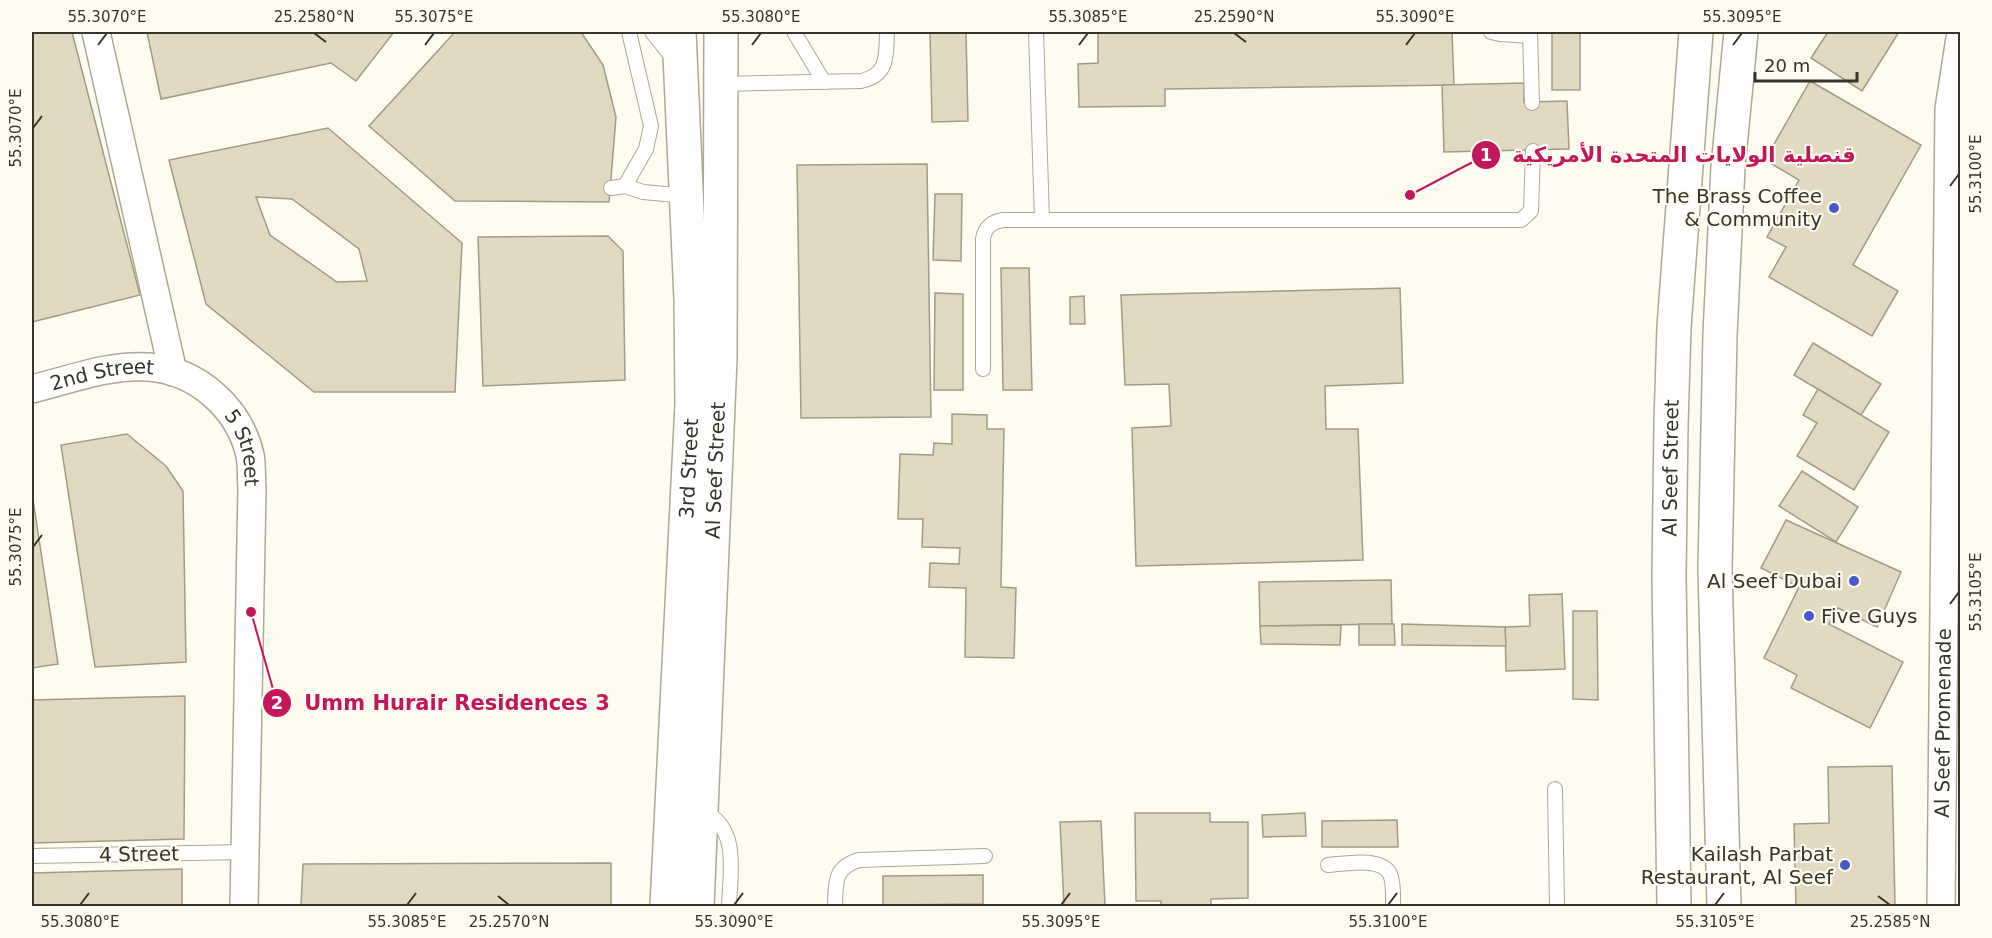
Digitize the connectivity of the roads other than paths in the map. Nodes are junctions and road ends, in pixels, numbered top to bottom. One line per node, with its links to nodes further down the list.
1 (96, 32): 22 (street)
2 (629, 32): 19 (lane)
3 (652, 32): 14 (lane)
4 (679, 32): 14 (main road, 3rd Street)
5 (721, 32): 16 (main road, Al Seef Street)
6 (794, 32): 15 (lane)
7 (887, 32): 15 (lane)
8 (1036, 32): 20 (lane)
9 (1491, 32): 12 (lane)
10 (1696, 32): 37 (main road, Al Seef Street)
11 (1741, 32): 38 (main road)
12 (1530, 34): 17 (lane)
13 (1960, 38): 39 (street, Al Seef Promenade)
14 (680, 67): 19 (main road, 3rd Street)
15 (824, 82): 16 (lane)
16 (721, 84): 25 (main road, Al Seef Street)
17 (1532, 103)
18 (1533, 151): 20 (lane)
19 (687, 196): 31 (main road, 3rd Street)
20 (1042, 220): 21 (lane)
21 (983, 369)
22 (172, 372): 23 (street, 2nd Street); 26 (street, 5 Street)
23 (32, 389)
24 (1555, 789): 36 (lane)
25 (700, 811): 32 (main road, Al Seef Street); 33 (lane)
26 (246, 852): 27 (lane, 4 Street); 30 (street, 5 Street)
27 (32, 856)
28 (985, 856): 34 (lane)
29 (1328, 866): 35 (lane)
30 (244, 906)
31 (667, 906)
32 (697, 906)
33 (729, 906)
34 (835, 906)
35 (1393, 906)
36 (1557, 906)
37 (1674, 906)
38 (1724, 906)
39 (1941, 906)

